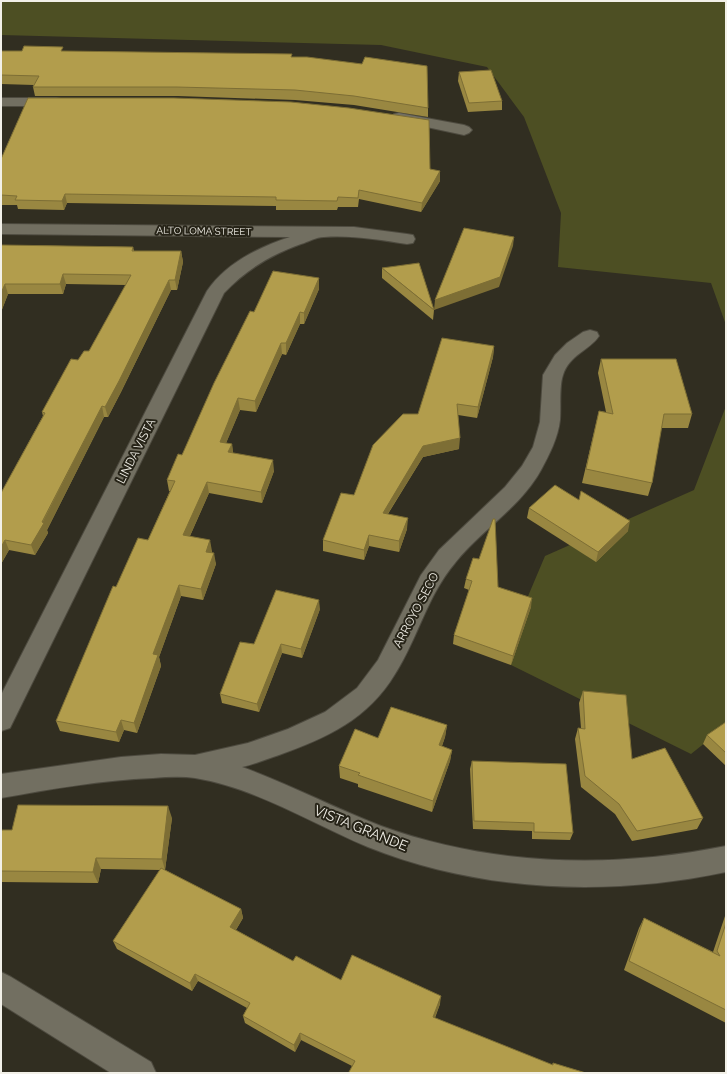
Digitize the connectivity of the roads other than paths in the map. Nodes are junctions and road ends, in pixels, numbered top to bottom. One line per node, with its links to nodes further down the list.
1 (1, 102): 2 (street)
2 (71, 102)
3 (384, 114): 4 (street)
4 (464, 130)
5 (1, 229): 6 (street, ALTO LOMA STREET)
6 (320, 232): 7 (street, ALTO LOMA STREET); 9 (street, LINDA VISTA)
7 (407, 239)
8 (590, 336): 10 (street, ARROYO SECO)
9 (1, 720)
10 (193, 766): 11 (street, VISTA GRANDE); 12 (street, VISTA GRANDE)
11 (1, 786)
12 (726, 859)
13 (1, 987): 14 (street)
14 (140, 1073)

